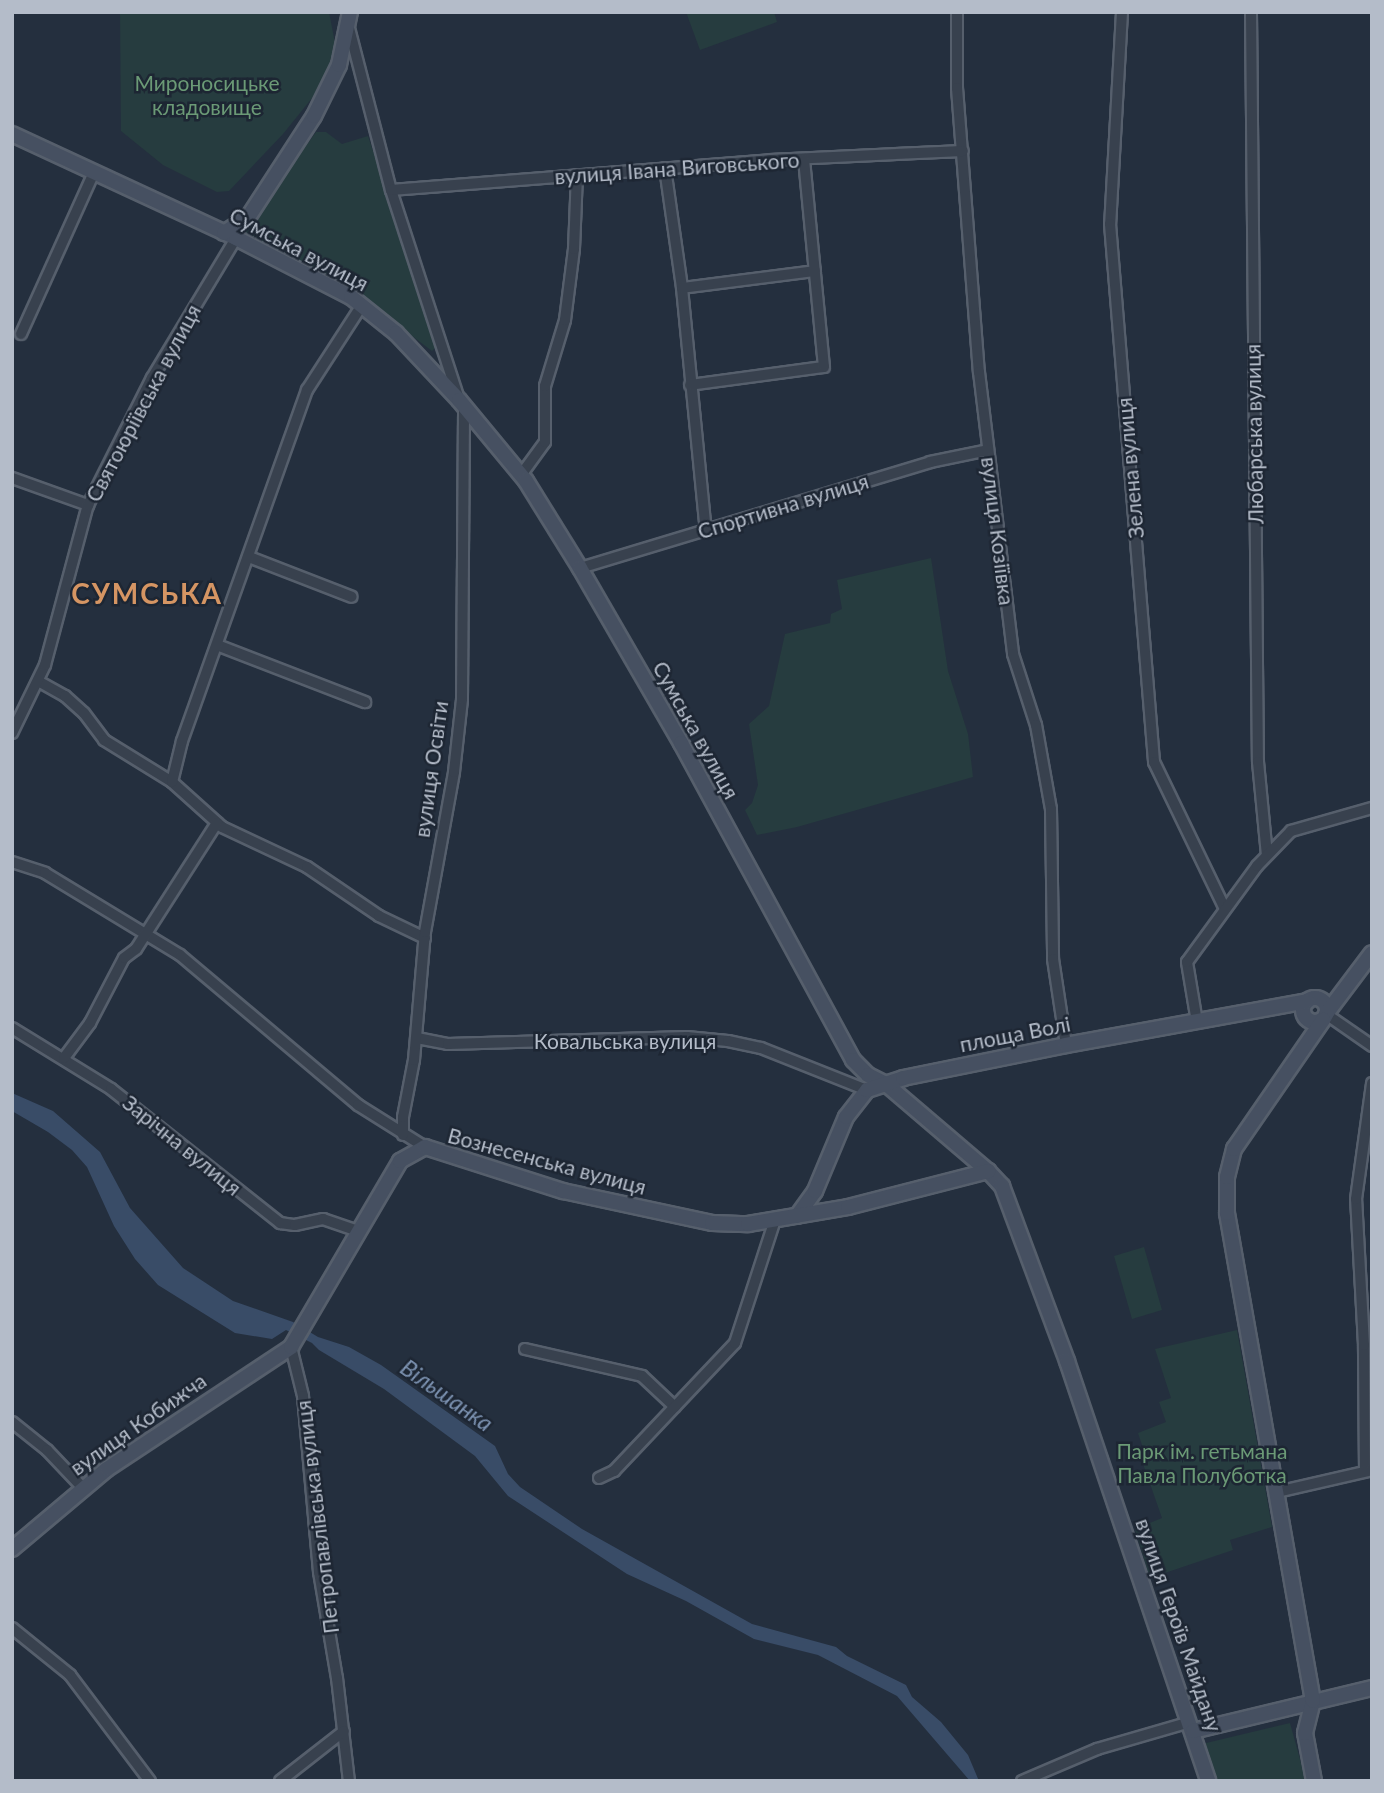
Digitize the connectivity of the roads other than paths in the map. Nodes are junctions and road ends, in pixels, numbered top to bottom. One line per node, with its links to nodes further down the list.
1 (957, 12): 6 (street, вулиця Козіївка)
2 (1122, 12): 36 (street, Зелена вулиця)
3 (1251, 12): 34 (street, Любарська вулиця)
4 (348, 16): 11 (street, Сумська вулиця); 12 (main road)
5 (12, 134): 9 (main road, Сумська вулиця)
6 (963, 151): 7 (street, вулиця Івана Виговського); 19 (street, вулиця Козіївка)
7 (804, 159): 8 (street, вулиця Івана Виговського); 13 (street)
8 (665, 168): 10 (street, вулиця Івана Виговського); 14 (street)
9 (94, 172): 12 (main road, Сумська вулиця); 16 (street)
10 (577, 175): 11 (street, вулиця Івана Виговського); 20 (street)
11 (391, 190): 18 (street, Сумська вулиця)
12 (230, 235): 15 (main road, Сумська вулиця); 22 (street, Святоюріївська вулиця)
13 (815, 271): 14 (street); 17 (street)
14 (681, 288): 17 (street)
15 (362, 305): 18 (main road, Сумська вулиця); 24 (street)
16 (21, 334)
17 (690, 385): 23 (street)
18 (462, 403): 20 (main road, Сумська вулиця); 38 (street, вулиця Освіти)
19 (988, 450): 23 (street, Спортивна вулиця); 47 (street, вулиця Козіївка)
20 (521, 475): 25 (main road, Сумська вулиця)
21 (12, 478): 22 (street)
22 (88, 505): 28 (street, Святоюріївська вулиця)
23 (706, 531): 25 (street, Спортивна вулиця)
24 (249, 557): 26 (street); 27 (street)
25 (580, 568): 51 (main road, Сумська вулиця)
26 (352, 597)
27 (217, 645): 29 (street); 31 (street)
28 (38, 681): 30 (street, Святоюріївська вулиця); 31 (street)
29 (365, 702)
30 (12, 733)
31 (172, 782): 33 (street)
32 (1372, 808): 34 (street)
33 (217, 823): 37 (street); 38 (street)
34 (1267, 855): 36 (street)
35 (12, 862): 37 (street, Вознесенська вулиця)
36 (1224, 907): 43 (street)
37 (146, 933): 49 (street); 53 (street, Вознесенська вулиця)
38 (425, 938): 45 (street, вулиця Освіти)
39 (1372, 953): 40 (main road)
40 (1342, 994): 41 (main road, площа Волі); 42 (main road)
41 (1308, 1008): 42 (main road, площа Волі); 42 (main road); 43 (main road, площа Волі); 46 (main road)
42 (1324, 1017): 46 (main road); 48 (street)
43 (1198, 1022): 47 (main road, площа Волі)
44 (12, 1028): 49 (street, Зарічна вулиця)
45 (416, 1038): 52 (street, Ковальська вулиця); 53 (street, вулиця Освіти)
46 (1310, 1040): 66 (main road)
47 (1066, 1045): 51 (main road, площа Волі)
48 (1372, 1046)
49 (64, 1058): 58 (street, Зарічна вулиця)
50 (1372, 1083): 63 (street)
51 (886, 1084): 52 (main road, площа Волі); 55 (main road)
52 (867, 1090): 56 (main road)
53 (403, 1135): 54 (street, Вознесенська вулиця)
54 (425, 1147): 57 (main road, Вознесенська вулиця); 58 (main road)
55 (988, 1171): 56 (main road, Вознесенська вулиця); 71 (main road, вулиця Героїв Майдану)
56 (797, 1216): 57 (main road, Вознесенська вулиця)
57 (775, 1220): 61 (street)
58 (358, 1231): 59 (main road)
59 (293, 1345): 65 (main road, вулиця Кобижча); 72 (street, Петропавлівська вулиця)
60 (525, 1349): 61 (street)
61 (675, 1407): 64 (street)
62 (12, 1422): 65 (street)
63 (1369, 1471): 66 (street)
64 (599, 1478)
65 (83, 1488): 67 (main road, вулиця Кобижча)
66 (1277, 1492): 70 (main road)
67 (12, 1549)
68 (12, 1628): 73 (street)
69 (1372, 1688): 70 (main road)
70 (1313, 1701): 71 (main road); 78 (main road)
71 (1191, 1726): 76 (street); 77 (main road, вулиця Героїв Майдану)
72 (344, 1731): 74 (street); 75 (street, Петропавлівська вулиця)
73 (150, 1781)
74 (280, 1781)
75 (349, 1781)
76 (1021, 1781)
77 (1208, 1781)
78 (1314, 1781)

